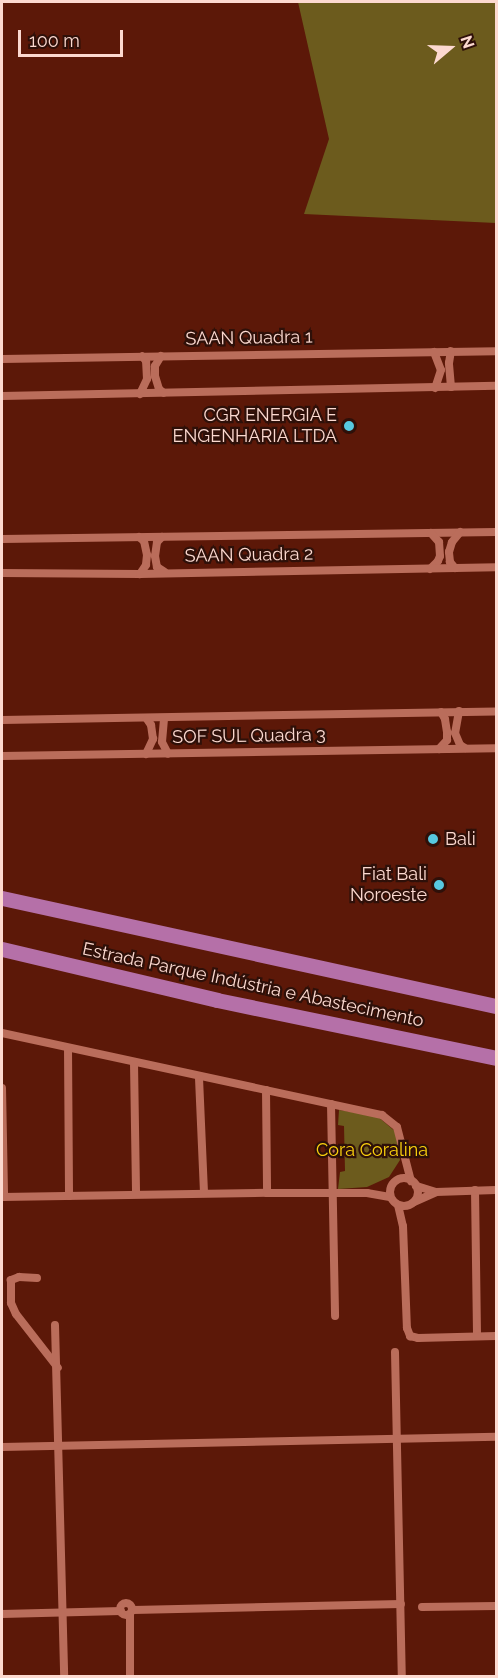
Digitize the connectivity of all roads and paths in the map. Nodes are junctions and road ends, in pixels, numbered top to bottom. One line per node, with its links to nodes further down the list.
1 (452, 351): 2 (street, SAAN Quadra 1); 3 (street, SAAN Quadra 1); 8 (street)
2 (496, 351)
3 (434, 352): 5 (street, SAAN Quadra 1); 9 (street)
4 (142, 356): 5 (street, SAAN Quadra 1); 6 (street, SAAN Quadra 1); 11 (street)
5 (160, 356): 10 (street)
6 (2, 359)
7 (496, 386): 8 (street)
8 (450, 387): 9 (street)
9 (435, 388): 10 (street)
10 (164, 393): 11 (street)
11 (140, 394): 12 (street)
12 (2, 396)
13 (460, 532): 14 (street); 15 (street); 20 (street)
14 (496, 532)
15 (431, 533): 17 (street); 21 (street)
16 (139, 537): 17 (street); 18 (street); 24 (street)
17 (162, 537): 22 (street)
18 (2, 539)
19 (496, 567): 20 (street, SAAN Quadra 2)
20 (455, 568): 21 (street, SAAN Quadra 2)
21 (429, 569): 22 (street, SAAN Quadra 2)
22 (166, 572): 24 (street, SAAN Quadra 2)
23 (2, 573): 24 (street, SAAN Quadra 2)
24 (140, 574)
25 (459, 711): 26 (street); 27 (street); 31 (street)
26 (496, 711)
27 (441, 712): 29 (street); 33 (street)
28 (147, 719): 29 (street); 30 (street); 34 (street)
29 (164, 719): 35 (street)
30 (2, 720)
31 (467, 748): 32 (street, SOF SUL Quadra 3); 33 (street, SOF SUL Quadra 3)
32 (496, 748)
33 (439, 749): 35 (street, SOF SUL Quadra 3)
34 (146, 754): 35 (street, SOF SUL Quadra 3); 36 (street, SOF SUL Quadra 3)
35 (168, 754)
36 (2, 756)
37 (2, 898): 39 (highway, Estrada Parque Indústria e Abastecimento)
38 (2, 949): 44 (highway, Estrada Parque Indústria e Abastecimento)
39 (467, 1000): 40 (street); 41 (highway, Estrada Parque Indústria e Abastecimento)
40 (496, 1000)
41 (496, 1006)
42 (2, 1033): 43 (street)
43 (68, 1048): 45 (street); 61 (street)
44 (496, 1058)
45 (134, 1063): 46 (street); 60 (street)
46 (199, 1078): 48 (street); 56 (street)
47 (2, 1088): 62 (street)
48 (266, 1090): 49 (street); 57 (street)
49 (331, 1104): 50 (street); 58 (street)
50 (404, 1158): 51 (street); 52 (street)
51 (393, 1183): 52 (street); 59 (street); 63 (street)
52 (413, 1183): 55 (street); 64 (street)
53 (475, 1190): 54 (street); 55 (street); 70 (street)
54 (496, 1190)
55 (436, 1192): 64 (street)
56 (204, 1193): 57 (street); 60 (street)
57 (267, 1193): 58 (street)
58 (333, 1193): 59 (street); 68 (street)
59 (367, 1193): 63 (street)
60 (136, 1194): 61 (street)
61 (69, 1196): 62 (street)
62 (3, 1197)
63 (390, 1197): 65 (street)
64 (412, 1203): 65 (street); 66 (street)
65 (398, 1205): 66 (street)
66 (403, 1226): 70 (street)
67 (37, 1278): 73 (street)
68 (336, 1316)
69 (55, 1326): 73 (street)
70 (477, 1336): 71 (street)
71 (496, 1336)
72 (395, 1352): 75 (street)
73 (58, 1368): 76 (street)
74 (496, 1437): 75 (street)
75 (398, 1439): 76 (street); 78 (street)
76 (60, 1446): 77 (street); 82 (street)
77 (2, 1447)
78 (401, 1604): 81 (street); 86 (street)
79 (496, 1606): 80 (street)
80 (422, 1607)
81 (131, 1612): 82 (street); 85 (street)
82 (63, 1613): 83 (street); 84 (street)
83 (2, 1614)
84 (64, 1677)
85 (130, 1677)
86 (402, 1677)

